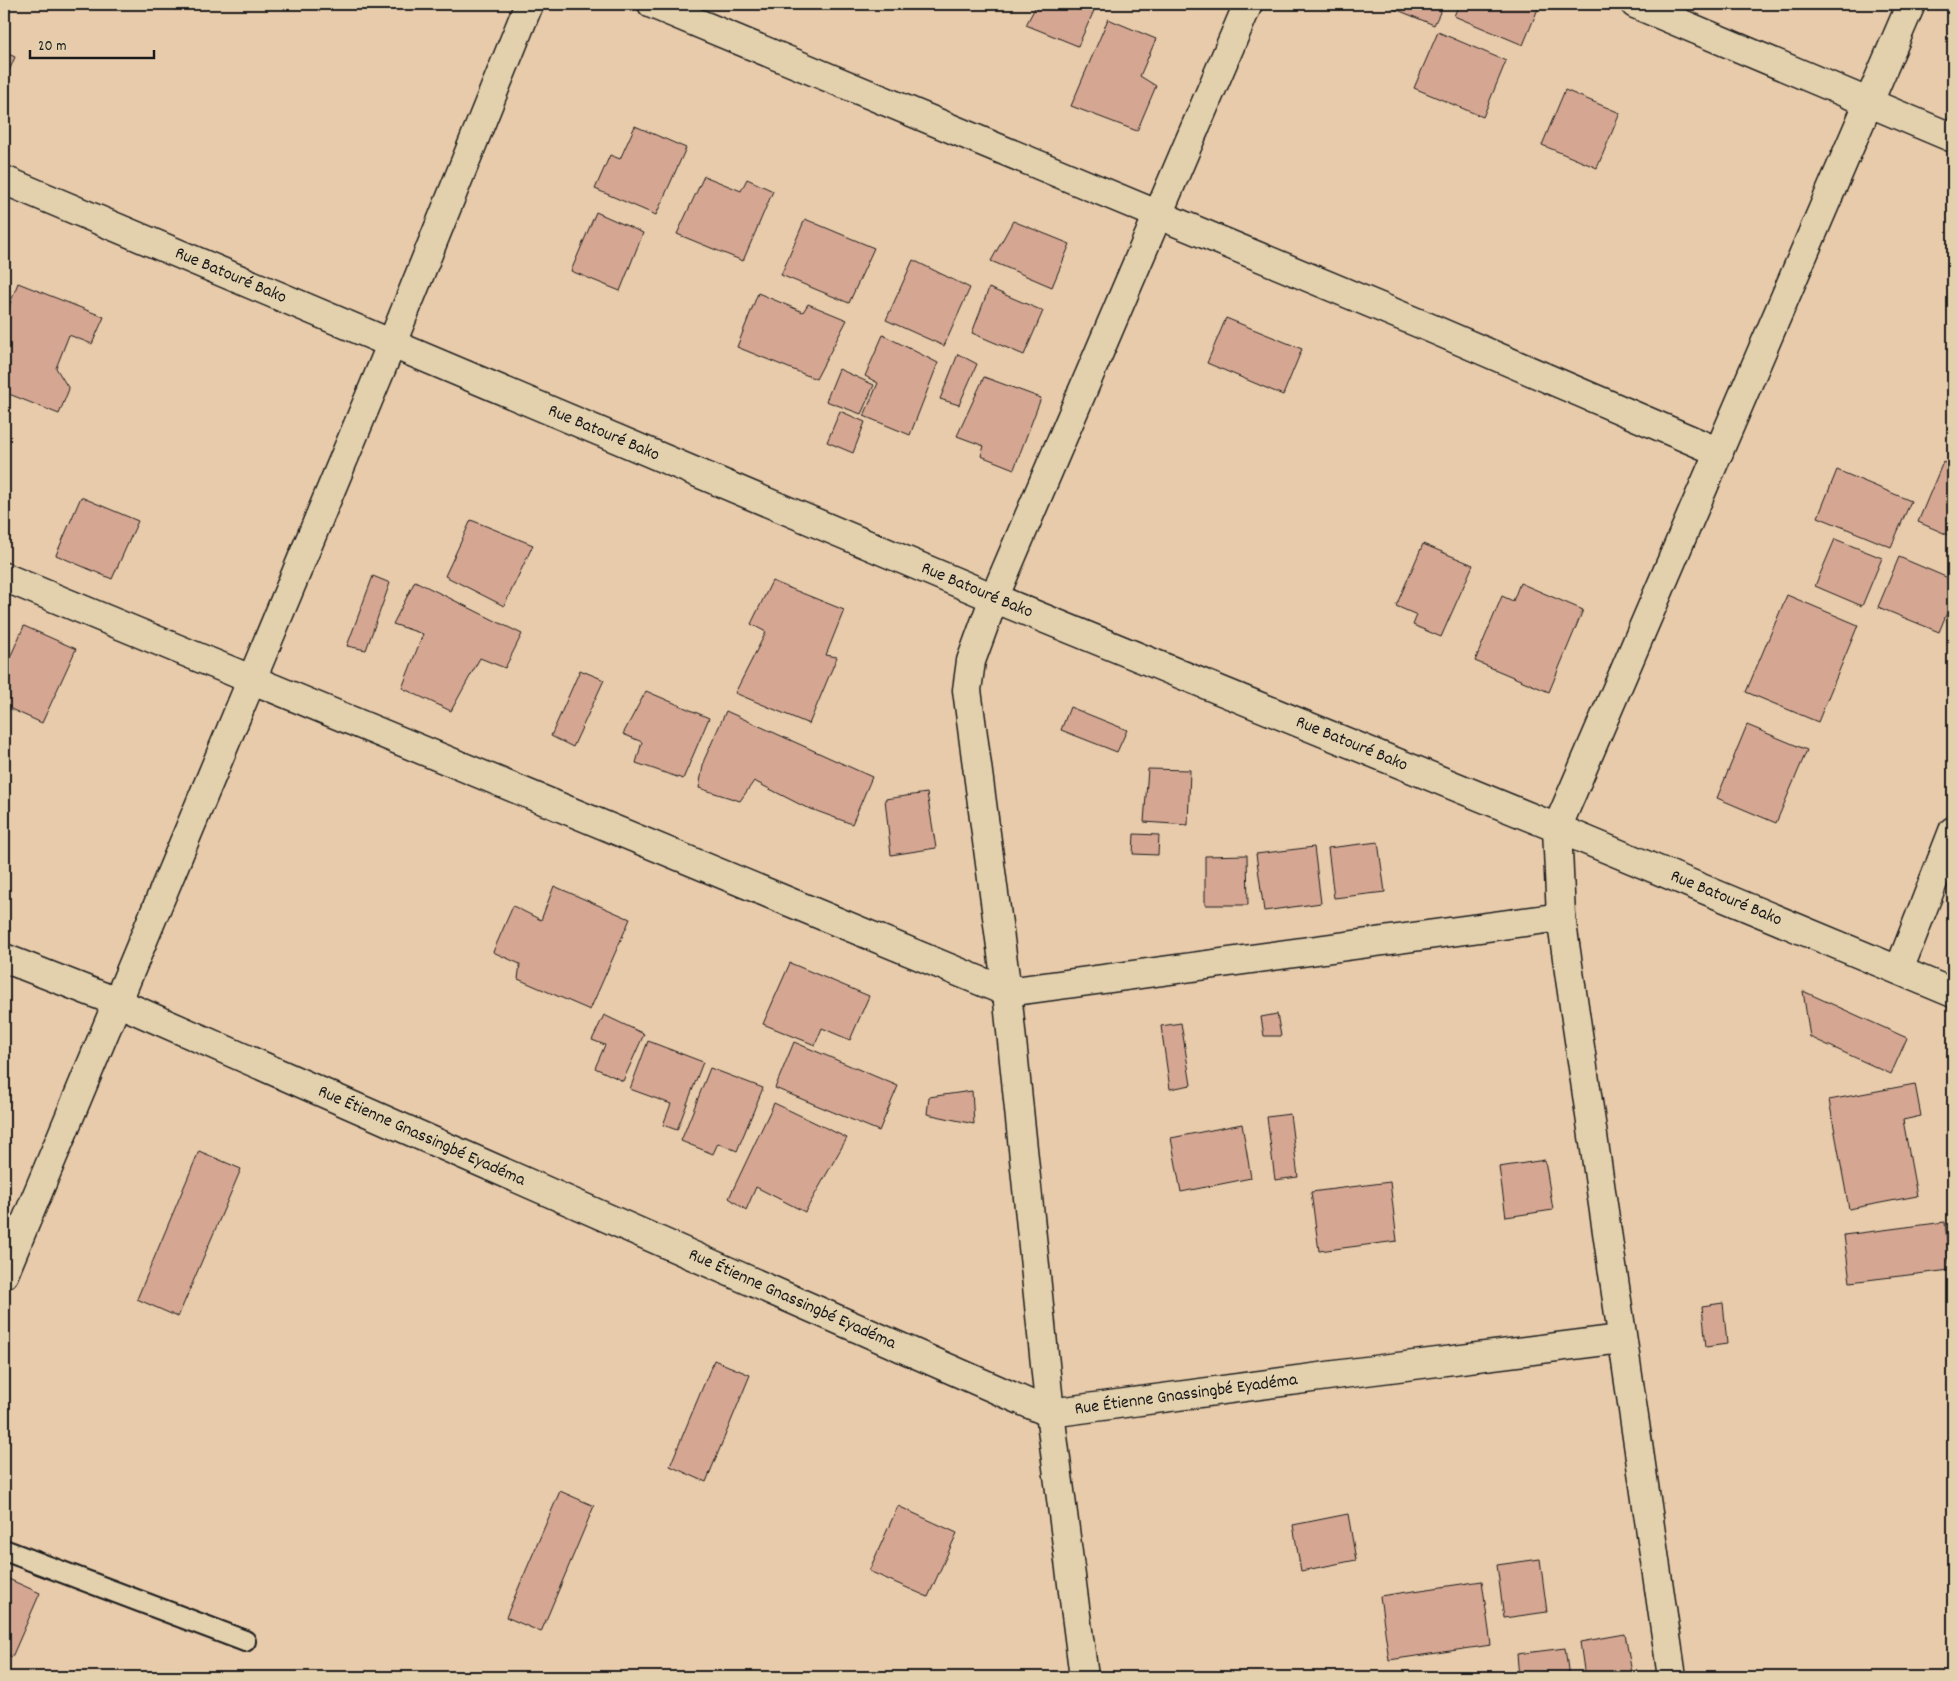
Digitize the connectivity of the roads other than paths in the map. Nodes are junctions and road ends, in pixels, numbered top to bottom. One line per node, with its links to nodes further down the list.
1 (530, 4): 10 (street)
2 (652, 4): 9 (street)
3 (1248, 4): 9 (street)
4 (1635, 4): 6 (street)
5 (1911, 4): 6 (street)
6 (1868, 103): 7 (street); 11 (street)
7 (1953, 138)
8 (4, 180): 10 (street, Rue Batouré Bako)
9 (1158, 215): 11 (street); 13 (street)
10 (392, 343): 13 (street, Rue Batouré Bako); 14 (street)
11 (1719, 452): 15 (street)
12 (4, 577): 14 (street)
13 (994, 598): 15 (street, Rue Batouré Bako); 20 (street)
14 (251, 680): 20 (street); 22 (street)
15 (1558, 828): 17 (street); 19 (street, Rue Batouré Bako)
16 (1953, 832): 19 (street)
17 (1560, 917): 20 (street); 24 (street)
18 (4, 958): 22 (street, Rue Étienne Gnassingbé Eyadéma)
19 (1899, 970): 21 (street, Rue Batouré Bako)
20 (1007, 992): 25 (street)
21 (1953, 993)
22 (117, 1002): 23 (street); 25 (street, Rue Étienne Gnassingbé Eyadéma)
23 (4, 1274)
24 (1621, 1339): 25 (street, Rue Étienne Gnassingbé Eyadéma); 29 (street)
25 (1050, 1413): 28 (street)
26 (4, 1550): 27 (lane)
27 (245, 1641)
28 (1084, 1677)
29 (1672, 1677)

